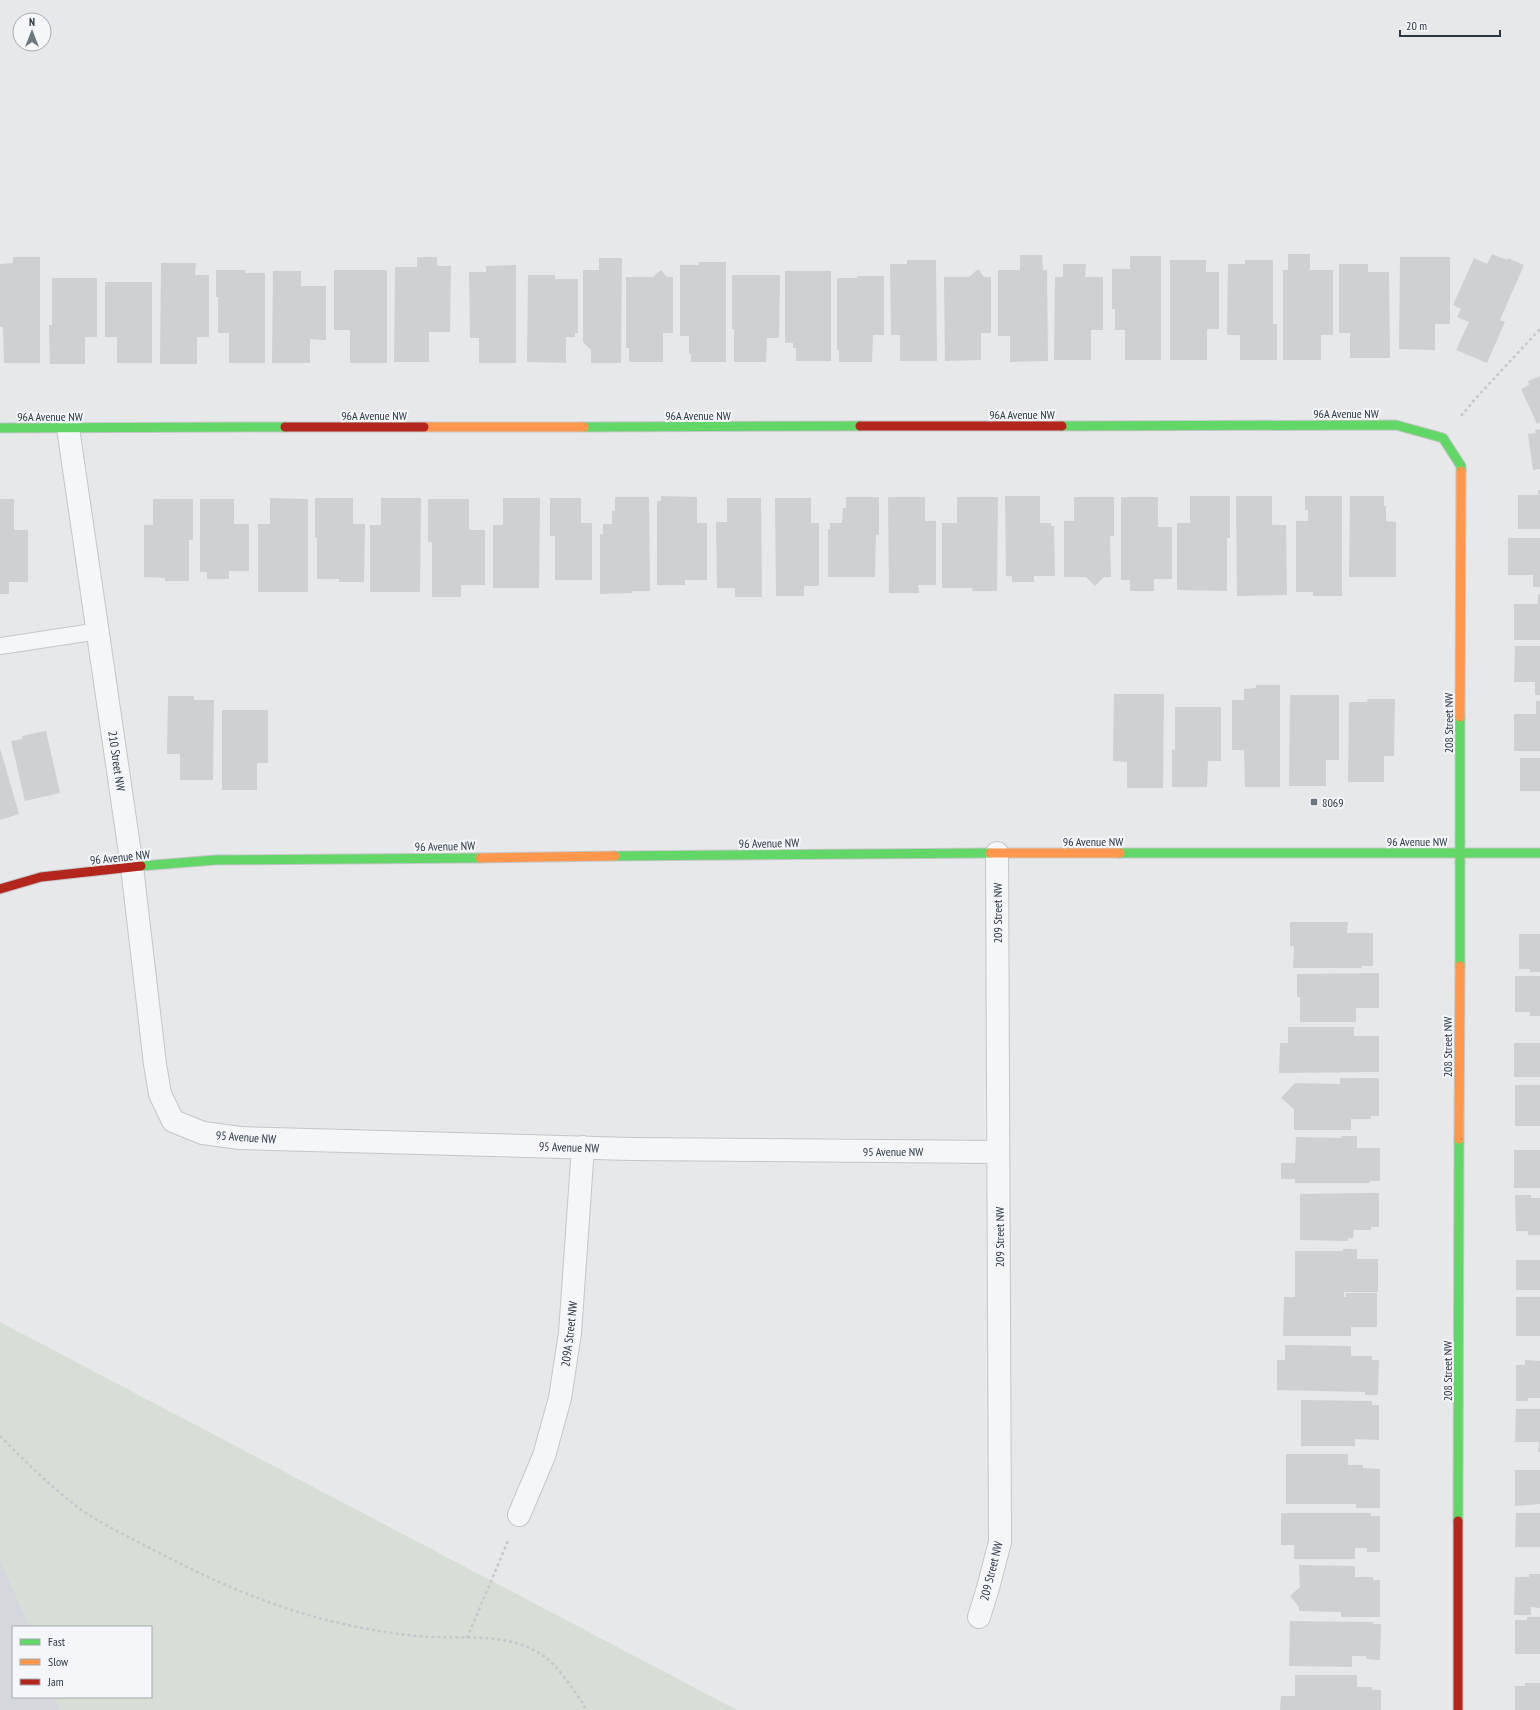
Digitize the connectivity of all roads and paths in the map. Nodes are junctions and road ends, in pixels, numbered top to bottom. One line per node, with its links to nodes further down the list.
1 (1540, 329): 4 (path)
2 (0, 428): 3 (street, 96A Avenue NW)
3 (68, 428): 4 (street, 96A Avenue NW); 5 (street, 210 Street NW)
4 (1443, 438): 8 (street, 208 Street NW)
5 (99, 631): 6 (lane); 10 (street, 210 Street NW)
6 (0, 646)
7 (997, 853): 8 (street, 96 Avenue NW); 10 (street, 96 Avenue NW); 14 (street, 209 Street NW)
8 (1460, 853): 9 (street, 96 Avenue NW); 20 (street, 208 Street NW)
9 (1540, 853)
10 (132, 867): 11 (street, 96 Avenue NW); 12 (street, 210 Street NW)
11 (0, 889)
12 (160, 1094): 13 (street, 95 Avenue NW)
13 (583, 1147): 14 (street, 95 Avenue NW); 16 (street, 209A Street NW)
14 (998, 1152): 17 (street, 209 Street NW)
15 (0, 1436): 18 (path)
16 (520, 1515): 18 (path)
17 (979, 1617)
18 (467, 1638): 19 (path)
19 (585, 1710)
20 (1458, 1710)

